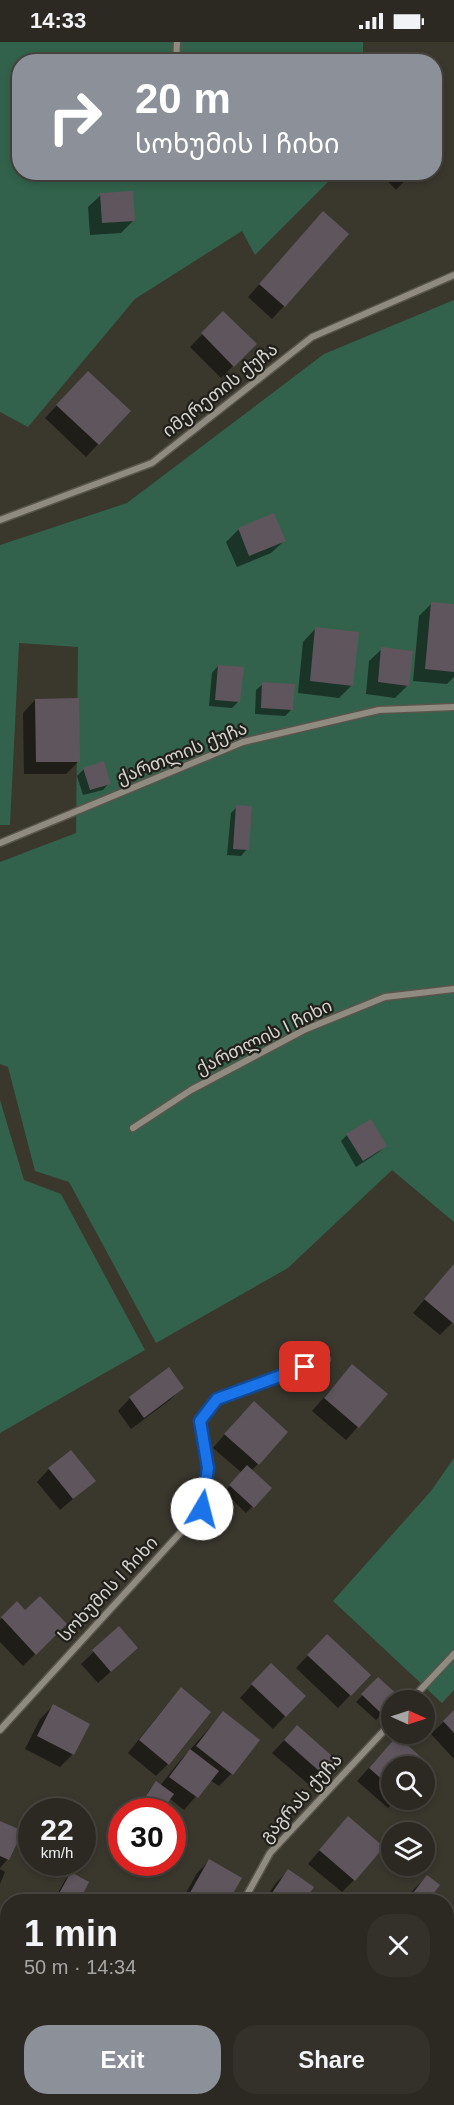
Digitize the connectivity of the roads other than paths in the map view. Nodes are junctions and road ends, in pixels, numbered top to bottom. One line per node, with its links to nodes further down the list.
1 (454, 275): 2 (street, იმერეთის ქუჩა)
2 (0, 520)
3 (454, 707): 4 (street, ქართლის ქუჩა)
4 (0, 843)
5 (454, 989): 6 (street, ქართლის I ჩიხი)
6 (133, 1128)
7 (327, 1359): 10 (street, სოხუმის I ჩიხი)
8 (454, 1654): 9 (street)
9 (421, 1690)
10 (0, 1730)
11 (381, 1734): 12 (street, გაგრას ქუჩა)
12 (247, 1894)

